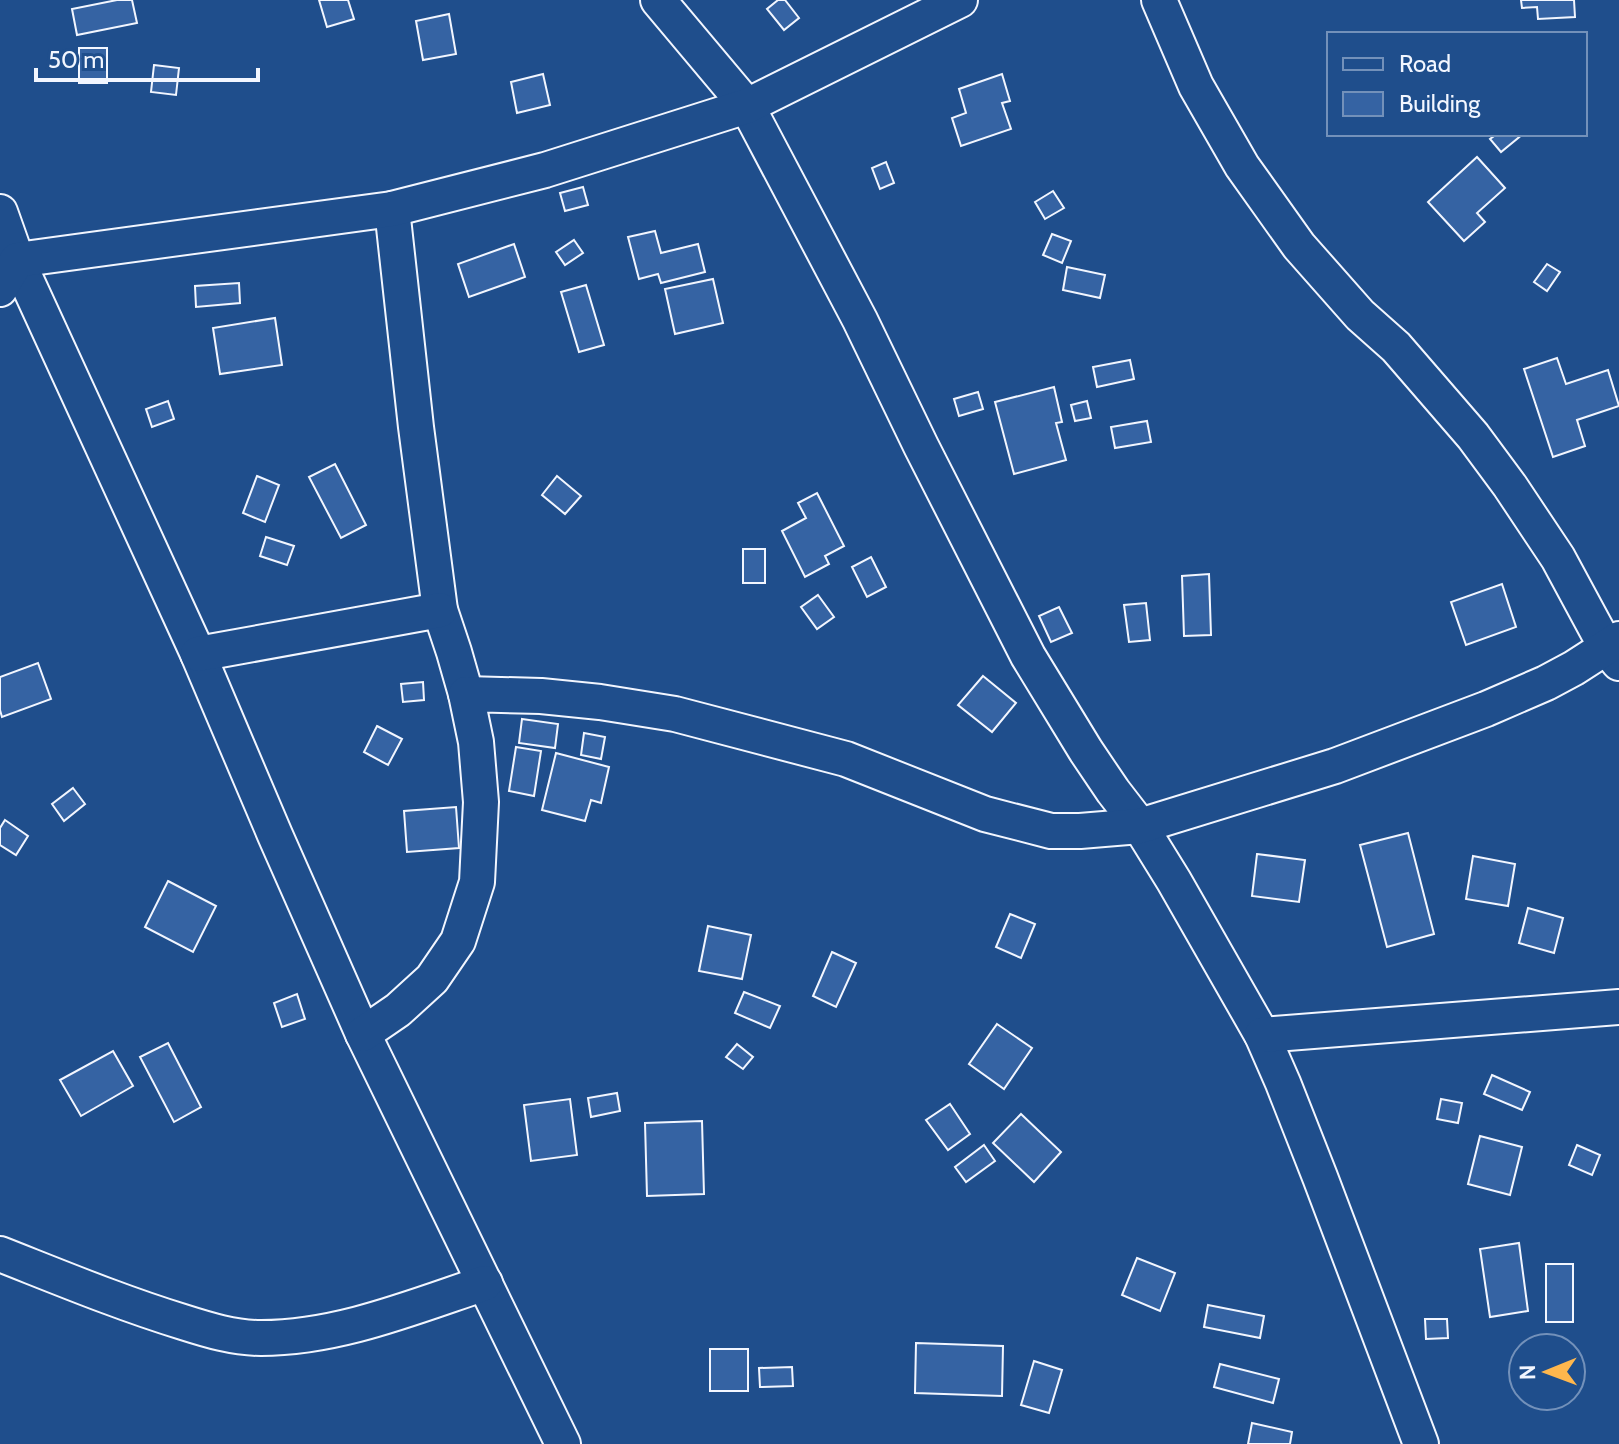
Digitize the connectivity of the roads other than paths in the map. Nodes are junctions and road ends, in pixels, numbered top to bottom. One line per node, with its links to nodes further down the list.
1 (658, 0): 4 (street)
2 (960, 0): 4 (street)
3 (1159, 0): 10 (street)
4 (747, 106): 5 (street); 13 (street)
5 (392, 209): 7 (street); 9 (street)
6 (0, 212): 7 (street)
7 (17, 260): 8 (street); 11 (street)
8 (0, 289)
9 (440, 610): 11 (street); 12 (street)
10 (1615, 650): 13 (street)
11 (198, 654): 15 (street)
12 (466, 694): 13 (street); 15 (street)
13 (1140, 826): 16 (street)
14 (1619, 1007): 16 (street)
15 (363, 1034): 18 (street)
16 (1262, 1035): 20 (street)
17 (0, 1254): 18 (street)
18 (485, 1283): 19 (street)
19 (563, 1444)
20 (1421, 1444)

